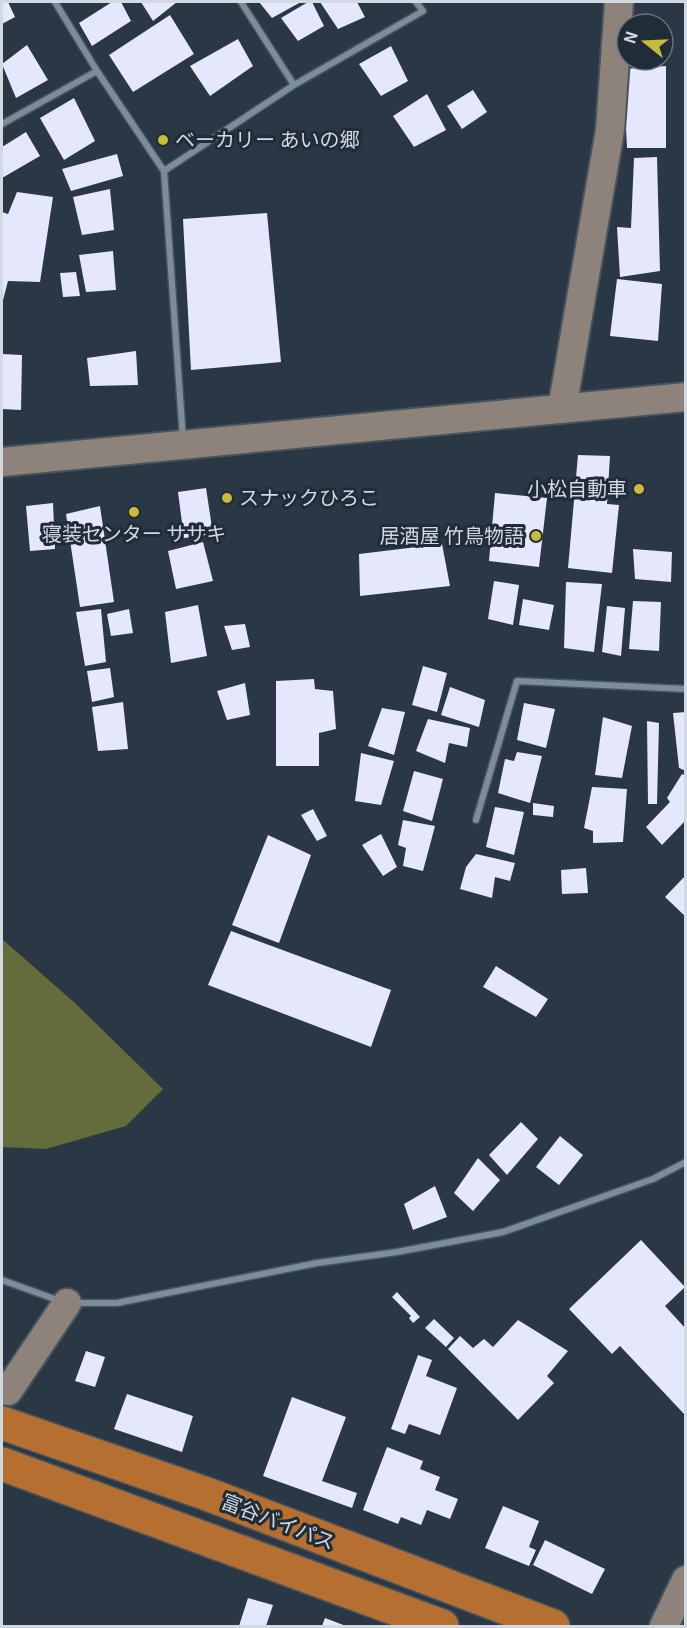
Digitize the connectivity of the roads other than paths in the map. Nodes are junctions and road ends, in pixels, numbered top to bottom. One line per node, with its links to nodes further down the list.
1 (55, 2): 5 (street)
2 (241, 2): 6 (street)
3 (416, 2): 6 (street)
4 (619, 2): 10 (street)
5 (97, 71): 7 (street); 8 (street)
6 (294, 85): 8 (street)
7 (2, 124)
8 (165, 171): 11 (street)
9 (686, 397): 10 (street)
10 (562, 409): 11 (street)
11 (183, 443): 12 (street)
12 (2, 462)
13 (686, 689): 14 (street)
14 (476, 820)
15 (686, 1162): 17 (street)
16 (2, 1280): 17 (street)
17 (67, 1303): 18 (street)
18 (8, 1391)
19 (2, 1423): 23 (highway, 富谷バイパス)
20 (2, 1464): 22 (highway, 富谷バイパス)
21 (686, 1580): 24 (street)
22 (442, 1626)
23 (553, 1626)
24 (664, 1626)

